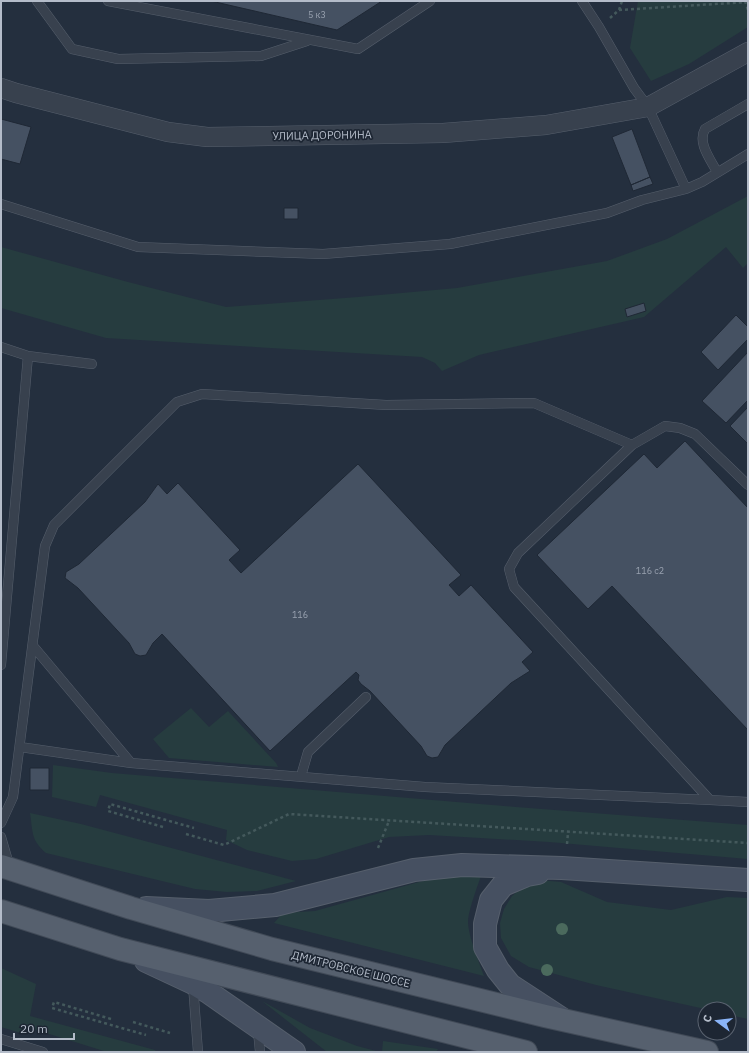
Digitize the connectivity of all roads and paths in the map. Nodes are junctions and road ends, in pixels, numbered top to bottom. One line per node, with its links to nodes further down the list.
1 (37, 1): 8 (lane)
2 (108, 1): 8 (lane)
3 (430, 1): 8 (lane)
4 (582, 1): 12 (lane)
5 (622, 1): 6 (path)
6 (746, 1): 7 (path)
7 (748, 10)
8 (310, 40)
9 (748, 52): 12 (street, УЛИЦА ДОРОНИНА)
10 (1, 88): 12 (street, УЛИЦА ДОРОНИНА)
11 (748, 104): 14 (lane)
12 (648, 107): 15 (lane)
13 (748, 154): 14 (lane)
14 (717, 172): 15 (lane)
15 (686, 189): 16 (lane)
16 (1, 204)
17 (1, 347): 18 (lane)
18 (28, 356): 19 (lane); 23 (lane)
19 (92, 364)
20 (632, 445): 21 (lane); 22 (lane); 28 (lane)
21 (748, 485)
22 (33, 646): 25 (lane); 26 (lane)
23 (1, 665)
24 (366, 698): 27 (lane)
25 (20, 747): 26 (lane); 31 (lane)
26 (131, 763): 27 (lane)
27 (301, 776): 28 (lane)
28 (710, 800): 29 (lane)
29 (748, 802)
30 (389, 821): 34 (path); 35 (path); 39 (path)
31 (1, 823)
32 (163, 827): 33 (path)
33 (194, 828)
34 (568, 833): 37 (path); 38 (path)
35 (186, 834)
36 (1, 837): 40 (lane)
37 (748, 843)
38 (567, 844)
39 (378, 848)
40 (6, 868): 43 (main road, ДМИТРОВСКОЕ ШОССЕ)
41 (562, 868): 42 (main road); 43 (main road); 48 (main road)
42 (748, 880)
43 (131, 908): 48 (main road, ДМИТРОВСКОЕ ШОССЕ)
44 (1, 911): 45 (main road)
45 (120, 948): 46 (main road); 58 (main road)
46 (193, 983): 50 (main road); 55 (lane)
47 (111, 1019): 52 (path)
48 (564, 1020): 59 (main road, ДМИТРОВСКОЕ ШОССЕ)
49 (133, 1022): 51 (path)
50 (258, 1027): 56 (lane); 57 (main road)
51 (170, 1033)
52 (146, 1035)
53 (1, 1039): 54 (lane)
54 (43, 1052)
55 (198, 1052)
56 (260, 1052)
57 (294, 1052)
58 (526, 1052)
59 (707, 1052)

